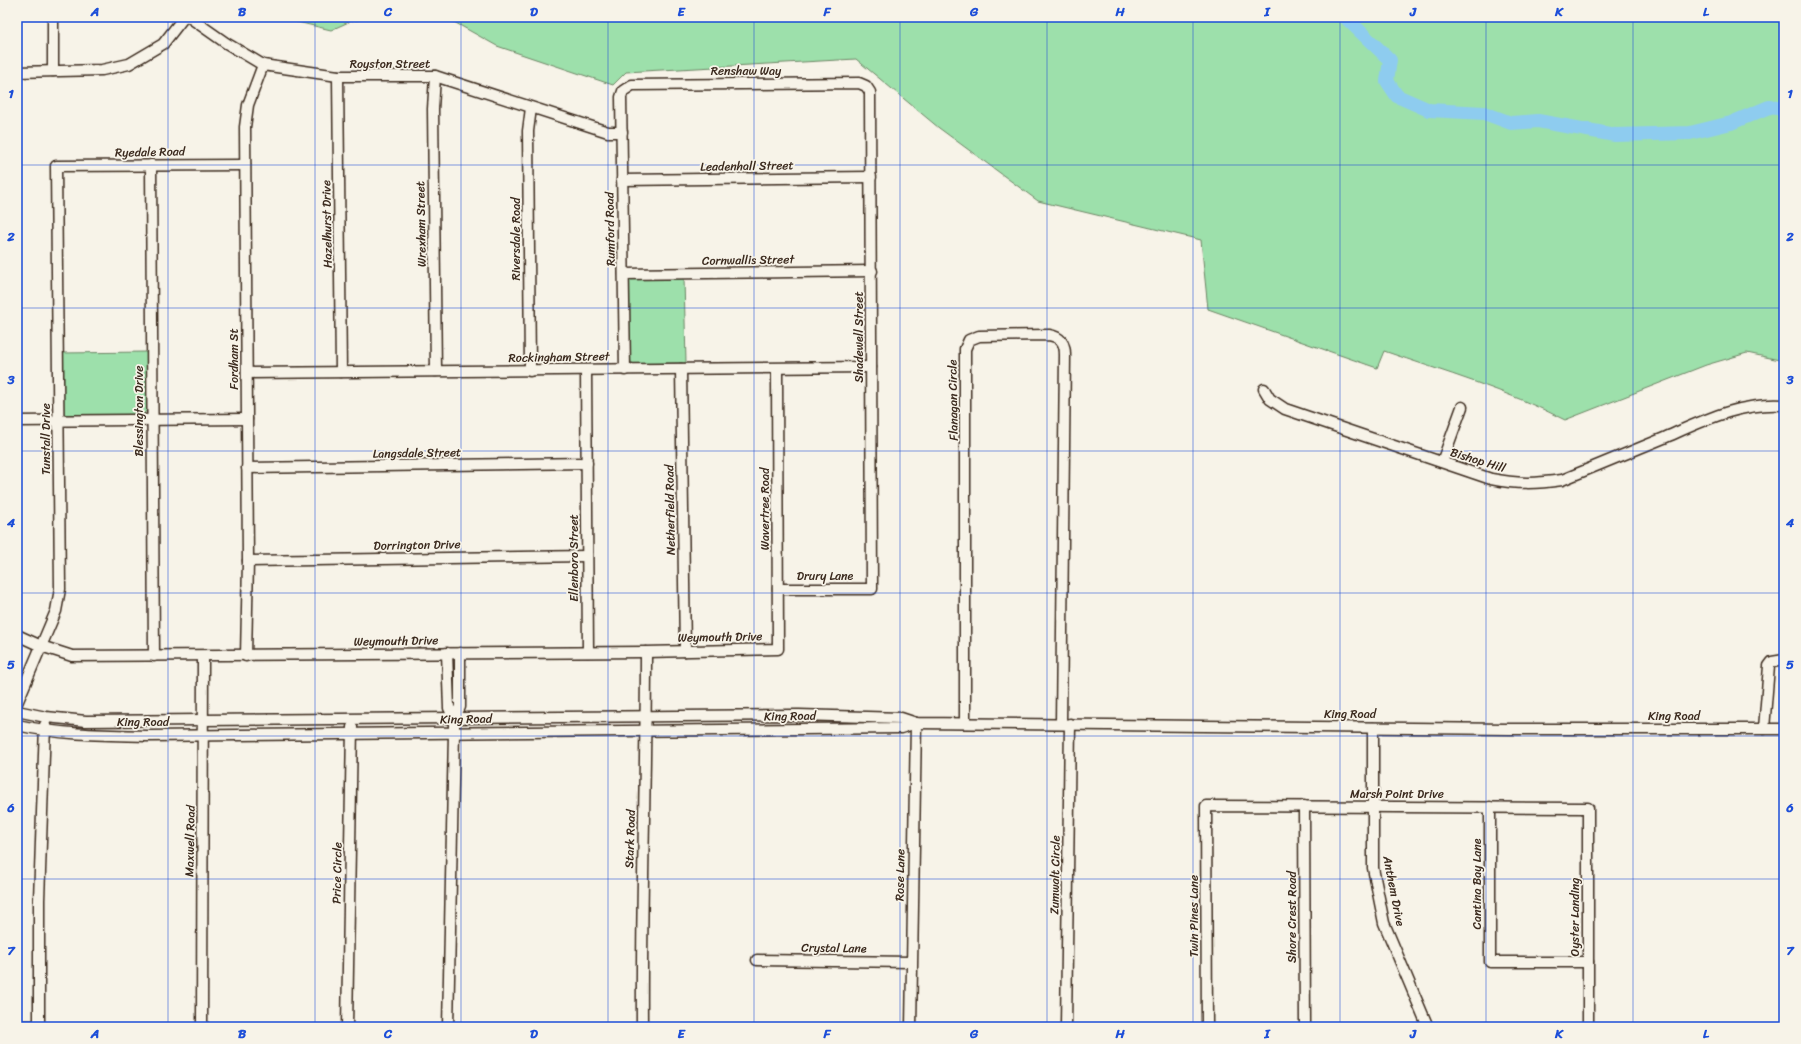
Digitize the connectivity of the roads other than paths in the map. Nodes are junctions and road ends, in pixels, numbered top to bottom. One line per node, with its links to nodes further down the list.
1 (54, 17): 5 (street)
2 (184, 17): 5 (street)
3 (189, 17): 4 (street, Royston Street)
4 (263, 65): 7 (street, Royston Street); 14 (street, Fordham St)
5 (53, 71): 6 (street)
6 (17, 72)
7 (338, 76): 8 (street, Royston Street); 27 (street, Hazelhurst Drive)
8 (435, 76): 11 (street, Royston Street); 26 (street, Wrexham Street)
9 (866, 86): 10 (street, Renshaw Way); 16 (street, Shadewell Street)
10 (626, 88): 12 (street, Rumford Road)
11 (530, 108): 12 (street, Royston Street); 23 (street, Riversdale Road)
12 (622, 132): 17 (street, Rumford Road)
13 (151, 165): 14 (street, Ryedale Road); 15 (street, Ryedale Road); 33 (street, Blessington Drive)
14 (245, 165): 28 (street, Fordham St)
15 (56, 166): 35 (street, Tunstall Drive)
16 (871, 177): 17 (street, Leadenhall Street); 18 (street, Shadewell Street)
17 (622, 180): 19 (street, Rumford Road)
18 (872, 271): 19 (street, Cornwallis Street); 20 (street, Shadewell Street)
19 (624, 274): 25 (street, Rumford Road)
20 (871, 368): 22 (street, Rockingham Street); 41 (street, Shadewell Street)
21 (681, 369): 22 (street, Rockingham Street); 25 (street, Rockingham Street); 46 (street, Netherfield Road)
22 (777, 369): 42 (street, Wavertree Road)
23 (530, 370): 24 (street, Rockingham Street); 26 (street, Rockingham Street)
24 (586, 370): 25 (street, Rockingham Street); 37 (street, Ellenboro Street)
25 (625, 370)
26 (436, 371): 27 (street, Rockingham Street)
27 (341, 372): 28 (street, Rockingham Street)
28 (247, 373): 32 (street, Fordham St)
29 (1264, 389): 36 (street, Bishop Hill)
30 (1784, 405): 36 (street, Bishop Hill)
31 (1462, 408): 36 (street)
32 (247, 419): 33 (street); 38 (street, Fordham St)
33 (153, 420): 35 (street); 51 (street, Blessington Drive)
34 (17, 421): 35 (street)
35 (59, 421): 44 (street, Tunstall Drive)
36 (1442, 462)
37 (587, 463): 38 (street, Langsdale Street); 39 (street, Ellenboro Street)
38 (247, 468): 40 (street, Fordham St)
39 (588, 556): 40 (street, Dorrington Drive); 47 (street, Ellenboro Street)
40 (248, 561): 53 (street, Fordham St)
41 (872, 589): 42 (street, Drury Lane)
42 (778, 590): 45 (street, Wavertree Road)
43 (17, 635): 44 (street, Weymouth Drive)
44 (41, 646): 51 (street, Weymouth Drive); 55 (street, Tunstall Drive)
45 (778, 649): 46 (street, Weymouth Drive)
46 (685, 651): 48 (street, Weymouth Drive)
47 (588, 652): 48 (street, Weymouth Drive); 50 (street, Weymouth Drive)
48 (646, 652): 58 (street, Stark Road)
49 (447, 653): 50 (street, Weymouth Drive); 53 (street, Weymouth Drive); 60 (street)
50 (460, 653): 60 (street)
51 (154, 656): 52 (street, Weymouth Drive)
52 (203, 656): 53 (street, Weymouth Drive); 63 (street, Maxwell Road)
53 (246, 656)
54 (1784, 660): 69 (street)
55 (17, 703)
56 (17, 711): 59 (street, King Road)
57 (740, 715): 58 (street, King Road); 64 (street, King Road); 71 (street)
58 (646, 716): 61 (street, King Road); 73 (street, Stark Road)
59 (46, 717): 63 (street, King Road); 72 (street)
60 (454, 718): 61 (street, King Road); 62 (street, King Road); 74 (street)
61 (513, 718): 75 (street)
62 (352, 719): 63 (street, King Road); 76 (street, Price Circle)
63 (203, 720): 77 (street, Maxwell Road)
64 (916, 723): 65 (street, King Road); 71 (street, King Road); 84 (street, Rose Lane)
65 (965, 724): 66 (street, King Road); 66 (street, Flanagan Circle)
66 (1066, 724): 68 (street, King Road); 93 (street, Zumwalt Circle)
67 (17, 726): 72 (street, King Road)
68 (1373, 728): 69 (street, King Road); 80 (street, Anthem Drive)
69 (1764, 729): 70 (street, King Road)
70 (1784, 729)
71 (740, 730): 73 (street, King Road)
72 (45, 731): 77 (street, King Road); 87 (street)
73 (646, 731): 75 (street, King Road); 91 (street, Stark Road)
74 (454, 732): 75 (street, King Road); 76 (street, King Road); 90 (street)
75 (512, 732)
76 (353, 733): 77 (street, King Road); 89 (street, Price Circle)
77 (204, 735): 88 (street, Maxwell Road)
78 (1206, 806): 79 (street, Marsh Point Drive); 94 (street, Twin Pines Lane)
79 (1304, 806): 80 (street, Marsh Point Drive); 95 (street, Shore Crest Road)
80 (1372, 807): 81 (street, Marsh Point Drive); 96 (street, Anthem Drive)
81 (1490, 807): 82 (street, Marsh Point Drive); 85 (street, Cantina Bay Lane)
82 (1588, 808): 85 (street, Oyster Landing)
83 (757, 960): 84 (street, Crystal Lane)
84 (911, 962): 92 (street, Rose Lane)
85 (1588, 962): 97 (street, Oyster Landing)
86 (17, 1026): 87 (street)
87 (39, 1026)
88 (202, 1027)
89 (347, 1027)
90 (448, 1027)
91 (642, 1027)
92 (911, 1027)
93 (1066, 1027)
94 (1207, 1027)
95 (1305, 1027)
96 (1428, 1027)
97 (1588, 1027)

